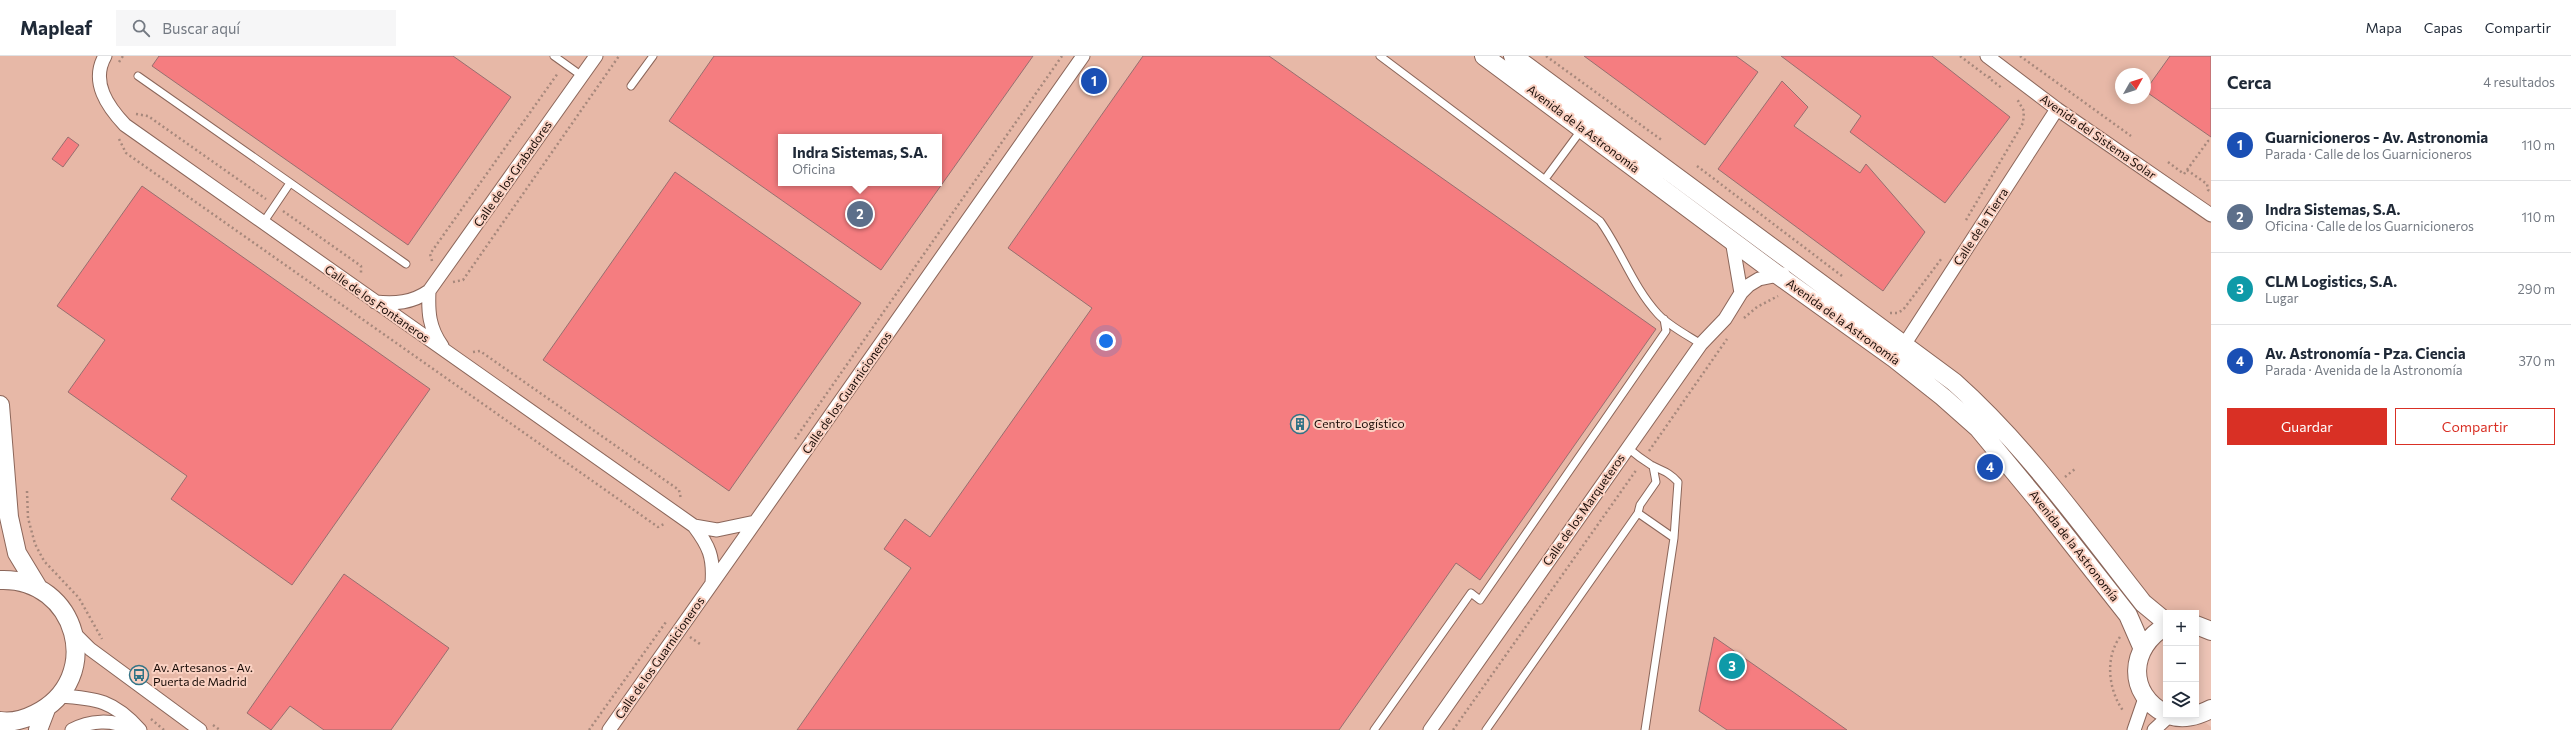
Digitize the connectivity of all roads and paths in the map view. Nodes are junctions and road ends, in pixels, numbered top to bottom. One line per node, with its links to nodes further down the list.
1 (105, 56): 40 (street, Calle de los Fontaneros)
2 (123, 56): 18 (path)
3 (554, 56): 16 (lane)
4 (596, 56): 20 (street, Calle de los Grabadores)
5 (619, 56): 50 (path)
6 (653, 56): 22 (lane)
7 (1062, 56): 66 (path)
8 (1084, 56): 74 (street, Calle de los Guarnicioneros)
9 (1380, 56): 35 (lane)
10 (1484, 56): 27 (street, Avenida de la Astronomía)
11 (1513, 56): 46 (street, Avenida de la Astronomía)
12 (1546, 56): 30 (path)
13 (1960, 56): 21 (path)
14 (1987, 56): 17 (street, Avenida del Sistema Solar)
15 (2020, 56): 28 (path)
16 (564, 63): 20 (lane); 45 (path)
17 (1998, 65): 21 (path); 26 (street, Avenida del Sistema Solar)
18 (116, 67)
19 (138, 76): 36 (lane)
20 (582, 76): 51 (street, Calle de los Grabadores)
21 (1989, 78): 23 (path)
22 (631, 86)
23 (2008, 92)
24 (2012, 95): 41 (path)
25 (130, 109): 38 (path)
26 (2057, 109): 39 (street, Avenida del Sistema Solar); 61 (street, Calle de la Tierra)
27 (1582, 128): 35 (lane); 42 (street, Avenida de la Astronomía)
28 (2131, 136)
29 (2211, 140): 34 (path)
30 (1663, 141)
31 (123, 151): 73 (path)
32 (2168, 162): 34 (path)
33 (1697, 166): 48 (path)
34 (2187, 170): 37 (path)
35 (1545, 179): 56 (lane)
36 (290, 183): 38 (lane); 44 (lane)
37 (2211, 192)
38 (275, 205): 40 (lane); 49 (path)
39 (2211, 215)
40 (263, 223): 54 (street, Calle de los Fontaneros)
41 (1961, 227)
42 (1732, 240): 47 (street, Avenida de la Astronomía); 52 (street)
43 (1945, 253): 55 (path)
44 (406, 264)
45 (432, 265)
46 (1805, 271): 47 (street, Calle de los Marqueteros); 61 (street, Avenida de la Astronomía)
47 (1778, 275): 52 (street, Calle de los Marqueteros); 59 (street, Avenida de la Astronomía)
48 (1844, 278)
49 (367, 280)
50 (449, 288)
51 (429, 291): 54 (street, Calle de los Grabadores); 62 (street)
52 (1741, 293): 60 (street, Calle de los Marqueteros)
53 (1780, 296): 57 (path)
54 (375, 302): 62 (street, Calle de los Fontaneros)
55 (1888, 313)
56 (1664, 319): 60 (lane); 104 (lane)
57 (1742, 320)
58 (1731, 334): 68 (path)
59 (1859, 334): 61 (street); 64 (street, Avenida de la Astronomía)
60 (1701, 344): 67 (street, Calle de los Marqueteros)
61 (1904, 345): 64 (street); 80 (street, Avenida de la Astronomía)
62 (446, 352): 75 (street, Calle de los Fontaneros)
63 (468, 354): 71 (path)
64 (1914, 373): 88 (street, Avenida de la Astronomía)
65 (0, 406): 79 (street)
66 (793, 445)
67 (1628, 448): 68 (lane); 105 (street, Calle de los Marqueteros)
68 (1643, 459): 69 (lane); 106 (path)
69 (1653, 466): 72 (lane); 76 (lane)
70 (27, 491): 87 (path)
71 (682, 502)
72 (1638, 513): 76 (lane); 107 (lane)
73 (669, 522)
74 (755, 522): 75 (street, Calle de los Fontaneros); 78 (street, Calle de los Guarnicioneros)
75 (694, 526): 78 (street, Calle de los Fontaneros)
76 (1674, 538): 108 (lane)
77 (0, 580): 79 (street)
78 (712, 583): 103 (street, Calle de los Guarnicioneros)
79 (37, 586): 85 (street)
80 (2163, 620)
81 (669, 621): 102 (path)
82 (2199, 626): 84 (street)
83 (2163, 628): 88 (street)
84 (2211, 631)
85 (73, 632): 89 (street); 96 (street)
86 (2123, 633): 93 (path)
87 (107, 645)
88 (2142, 647): 90 (street)
89 (59, 696): 91 (street); 100 (street)
90 (2145, 698): 92 (street); 109 (street)
91 (46, 709): 95 (street); 97 (street)
92 (2163, 712)
93 (2125, 718)
94 (2165, 718): 110 (street)
95 (0, 721)
96 (204, 726): 101 (path)
97 (38, 730)
98 (72, 730): 99 (street)
99 (130, 730)
100 (140, 730)
101 (220, 730)
102 (589, 730)
103 (609, 730)
104 (1374, 730)
105 (1430, 730)
106 (1453, 730)
107 (1486, 730)
108 (1645, 730)
109 (2134, 730)
110 (2154, 730)

